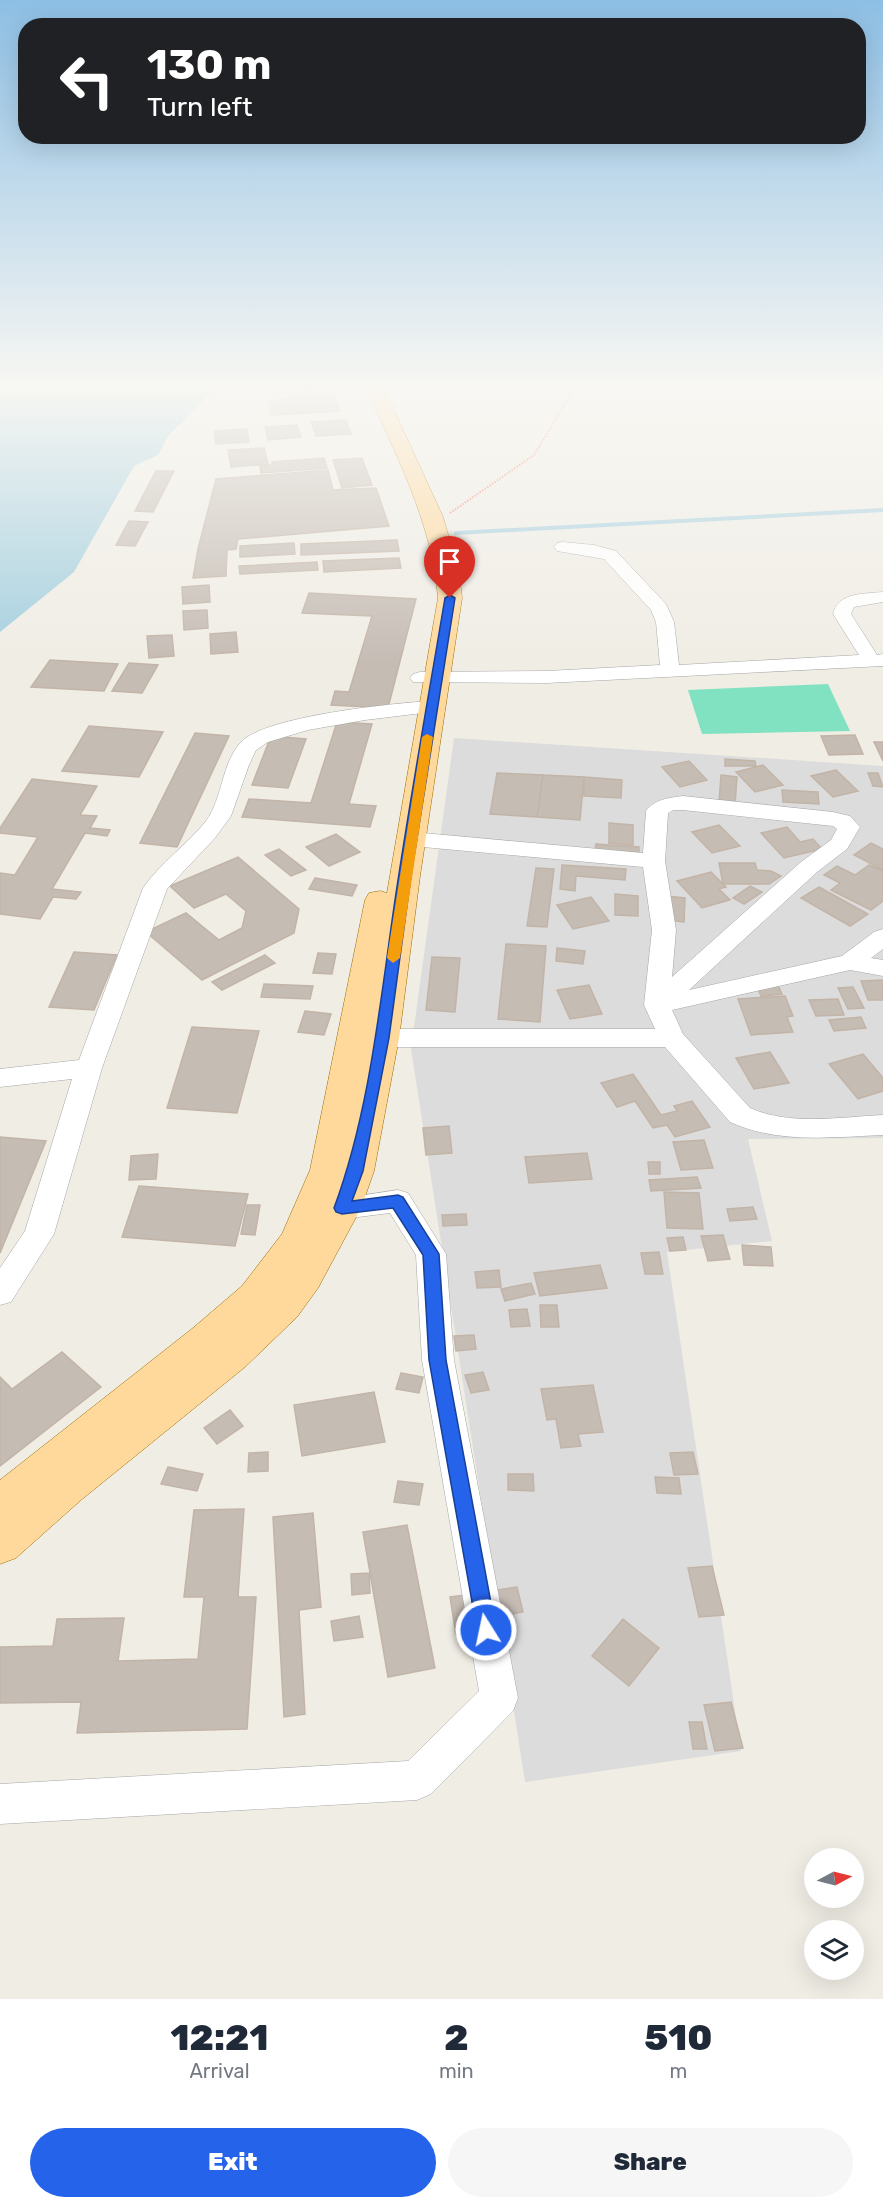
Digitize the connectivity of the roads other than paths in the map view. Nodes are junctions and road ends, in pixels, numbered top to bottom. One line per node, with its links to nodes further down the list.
1 (398, 477): 7 (main road)
2 (414, 477): 7 (main road)
3 (563, 547): 6 (street)
4 (883, 597): 5 (street)
5 (877, 660): 6 (street)
6 (670, 672): 7 (street)
7 (426, 693): 8 (main road); 16 (street)
8 (403, 849): 9 (street); 14 (main road); 21 (main road)
9 (654, 861): 13 (street); 13 (street)
10 (883, 937): 11 (street)
11 (850, 962): 12 (street); 13 (street)
12 (883, 968)
13 (657, 1005): 15 (street)
14 (382, 1038): 15 (street); 19 (main road)
15 (672, 1038): 18 (street)
16 (89, 1068): 17 (street); 20 (street)
17 (0, 1078)
18 (883, 1125)
19 (342, 1208): 22 (main road); 23 (street)
20 (0, 1293)
21 (0, 1507)
22 (0, 1543)
23 (0, 1804)

